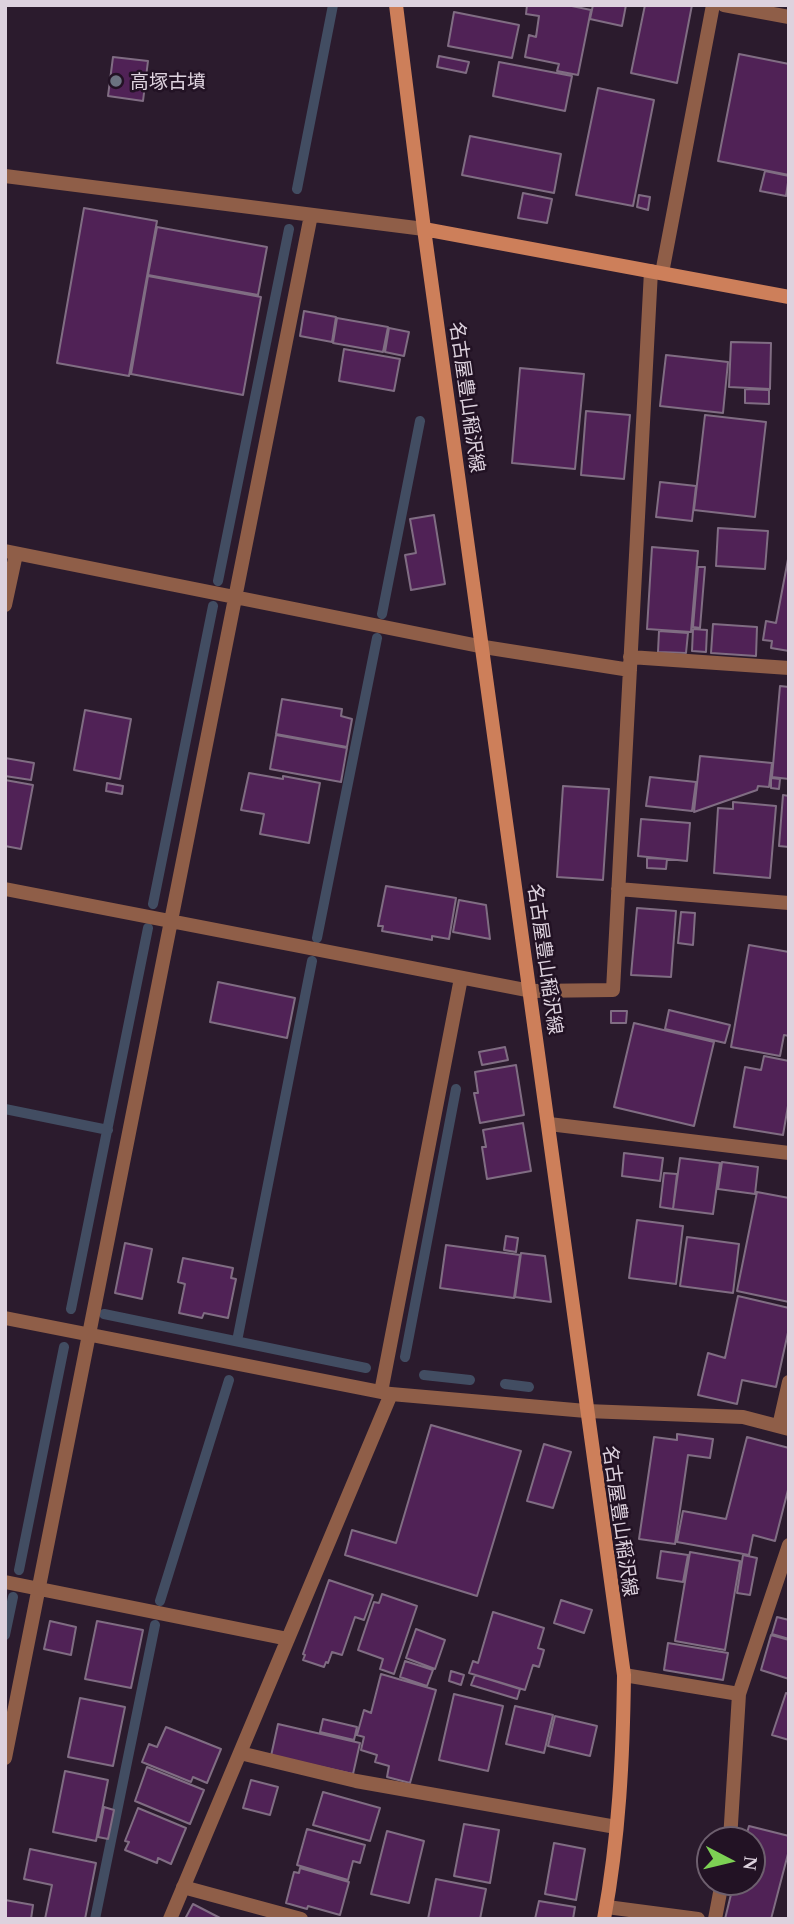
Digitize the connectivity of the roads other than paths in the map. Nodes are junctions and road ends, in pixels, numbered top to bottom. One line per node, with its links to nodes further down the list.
1 (396, 5): 7 (main road, 名古屋豊山稲沢線)
2 (712, 5): 8 (street)
3 (724, 5): 4 (street)
4 (789, 18)
5 (5, 176): 6 (street)
6 (311, 215): 7 (street); 11 (street)
7 (425, 229): 8 (main road); 13 (main road, 名古屋豊山稲沢線)
8 (657, 272): 9 (main road); 14 (street)
9 (789, 297)
10 (11, 552): 11 (street); 12 (street)
11 (234, 597): 13 (street); 19 (street)
12 (5, 606)
13 (484, 647): 14 (street); 21 (main road, 名古屋豊山稲沢線)
14 (630, 663): 15 (street); 17 (street)
15 (789, 668)
16 (5, 889): 19 (street)
17 (618, 889): 18 (street); 21 (street)
18 (789, 903)
19 (171, 921): 20 (street); 25 (street)
20 (461, 978): 21 (street); 27 (street)
21 (531, 991): 22 (main road, 名古屋豊山稲沢線)
22 (549, 1124): 23 (street); 28 (main road, 名古屋豊山稲沢線)
23 (789, 1153)
24 (5, 1318): 25 (street)
25 (89, 1335): 27 (street); 32 (street)
26 (789, 1382): 29 (street)
27 (386, 1393): 28 (street); 33 (street)
28 (586, 1411): 29 (street); 34 (main road, 名古屋豊山稲沢線)
29 (784, 1427)
30 (789, 1545): 35 (street)
31 (5, 1582): 32 (street)
32 (39, 1589): 33 (street); 37 (street)
33 (288, 1639): 36 (street)
34 (624, 1675): 35 (street); 39 (main road, 名古屋豊山稲沢線)
35 (739, 1694): 38 (street)
36 (240, 1753): 39 (street); 40 (street)
37 (5, 1758)
38 (731, 1826)
39 (617, 1827): 42 (main road, 名古屋豊山稲沢線)
40 (183, 1887): 43 (street); 44 (street)
41 (719, 1896): 46 (street)
42 (606, 1913): 45 (street)
43 (170, 1919)
44 (301, 1919)
45 (698, 1919)
46 (715, 1919)

